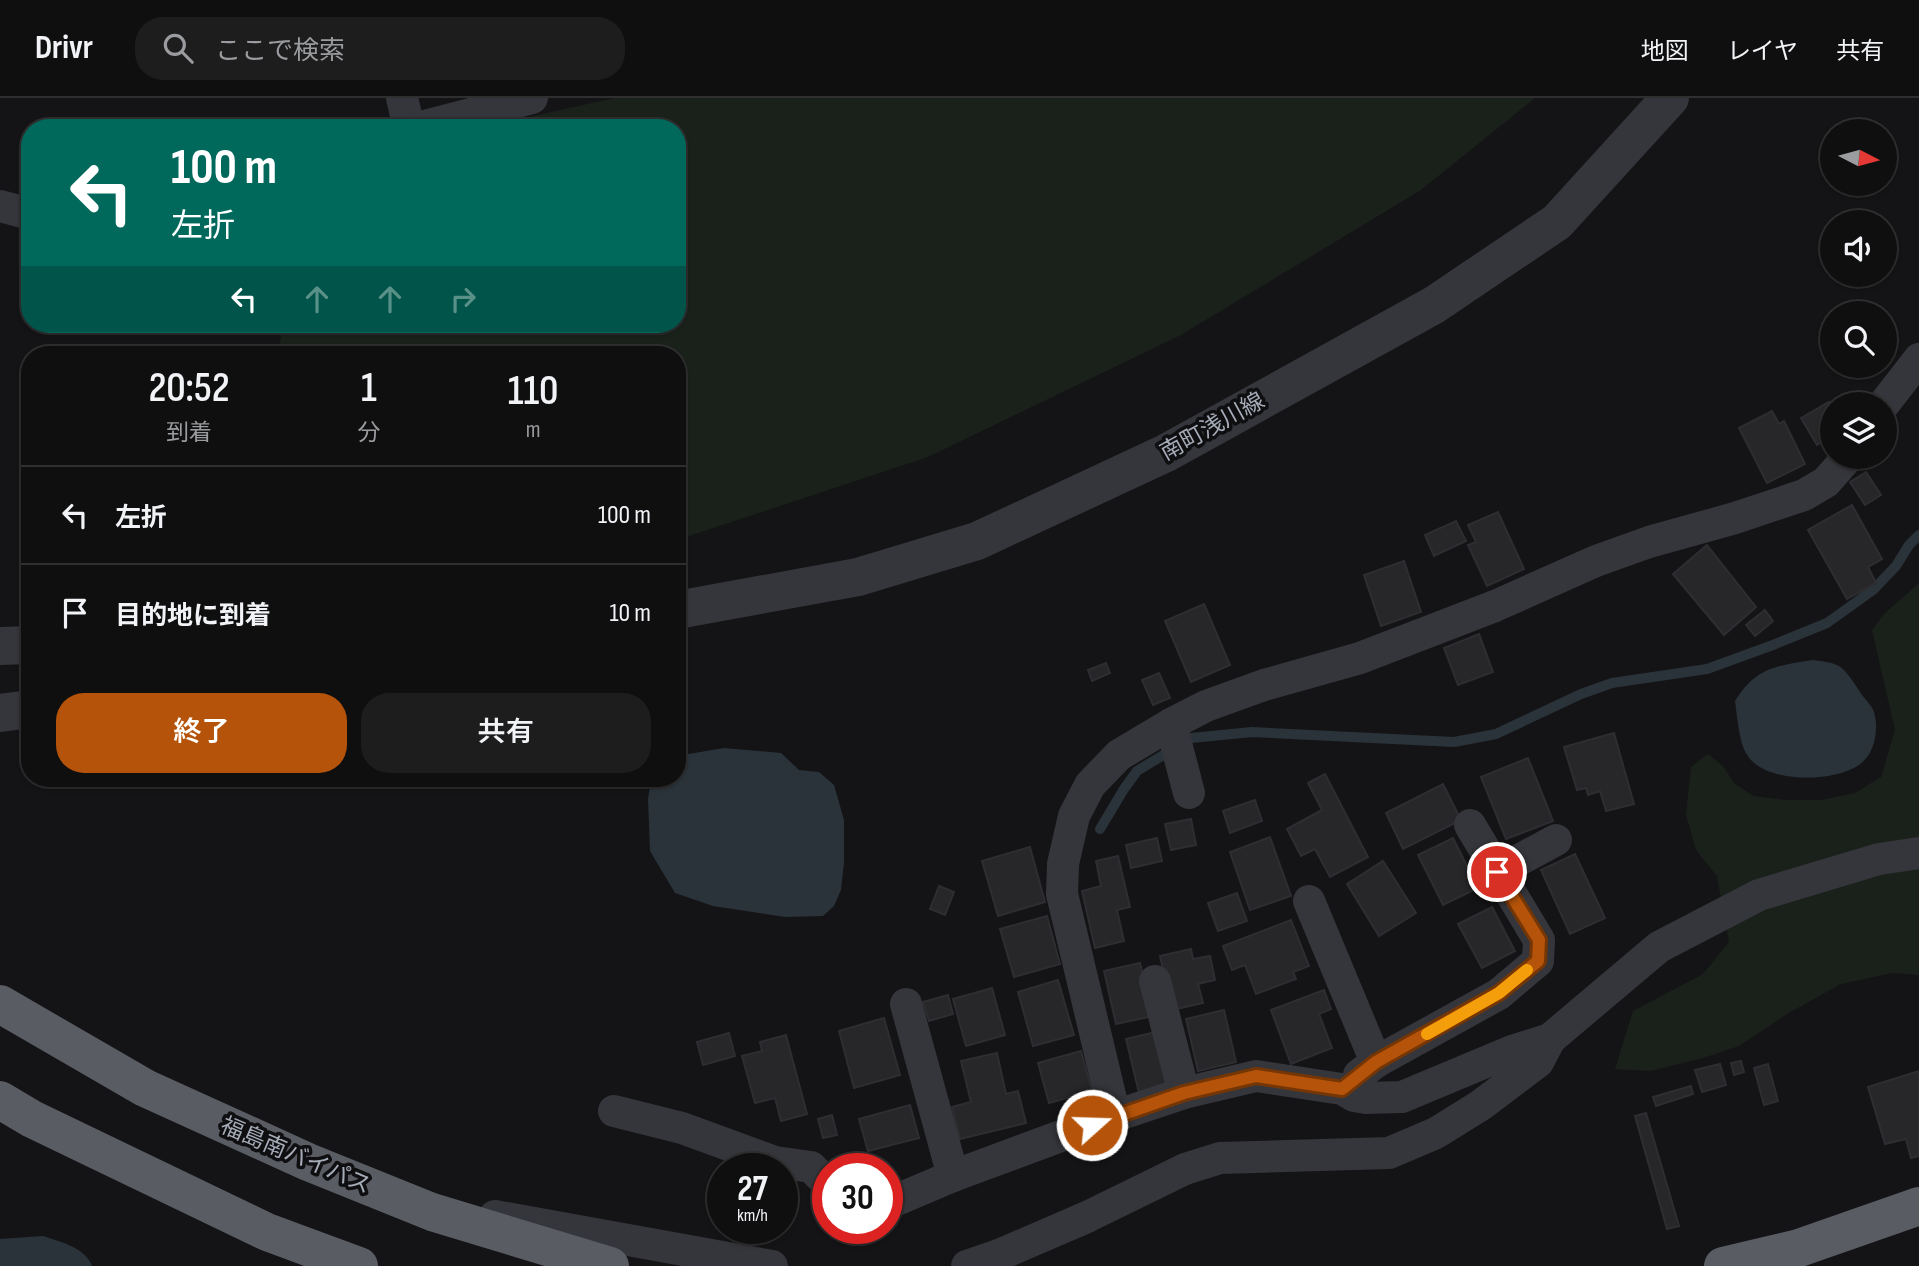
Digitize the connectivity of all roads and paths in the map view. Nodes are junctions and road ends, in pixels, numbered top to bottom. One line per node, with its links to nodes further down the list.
1 (402, 98): 4 (street)
2 (532, 98): 5 (street)
3 (1670, 98): 11 (street, 南町浅川線)
4 (408, 119)
5 (452, 119)
6 (0, 206): 7 (street)
7 (21, 212)
8 (1919, 359): 9 (street)
9 (1893, 392)
10 (1837, 469): 16 (street)
11 (686, 608)
12 (21, 645): 13 (street)
13 (0, 646)
14 (21, 710): 15 (street)
15 (0, 713)
16 (1171, 724): 17 (street); 32 (street)
17 (1189, 793)
18 (1470, 825): 21 (street)
19 (1556, 840): 21 (street)
20 (1919, 853): 26 (street)
21 (1497, 872): 27 (street)
22 (1308, 901): 27 (street)
23 (1155, 981): 29 (street)
24 (0, 1004): 37 (highway, 福島南バイパス)
25 (906, 1004): 34 (street)
26 (1550, 1039): 28 (street); 41 (street)
27 (1376, 1062): 28 (street)
28 (1342, 1089): 29 (street)
29 (1184, 1093): 32 (street)
30 (0, 1100): 38 (highway)
31 (614, 1111): 33 (street)
32 (1115, 1116): 34 (street)
33 (812, 1168)
34 (954, 1176): 35 (street)
35 (903, 1197)
36 (1919, 1206): 42 (highway)
37 (466, 1223): 39 (highway, 福島南バイパス); 40 (street)
38 (359, 1266)
39 (610, 1266)
40 (772, 1266)
41 (967, 1266)
42 (1723, 1266)

